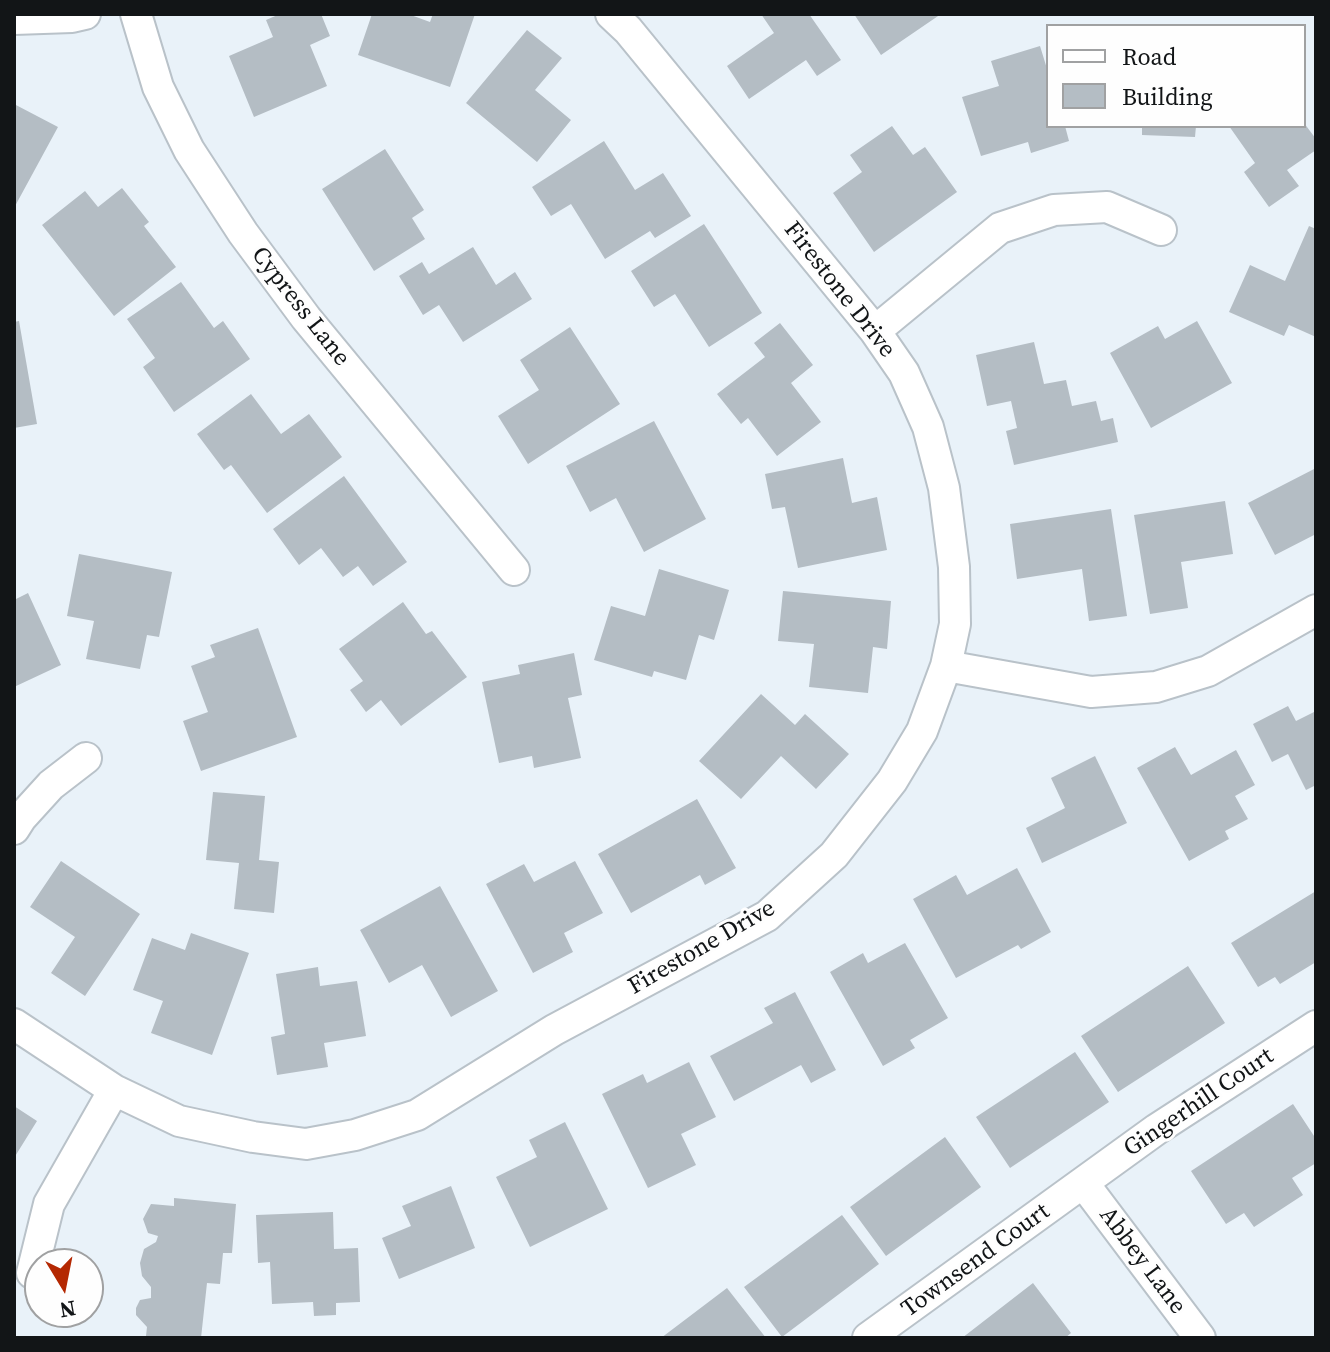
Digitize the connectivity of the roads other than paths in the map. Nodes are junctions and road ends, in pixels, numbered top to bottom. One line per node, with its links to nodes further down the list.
1 (85, 14): 3 (street)
2 (136, 14): 7 (street, Cypress Lane)
3 (14, 19)
4 (630, 19): 6 (street, Firestone Drive)
5 (1161, 230): 6 (street)
6 (875, 331): 9 (street, Firestone Drive)
7 (514, 570)
8 (1316, 610): 9 (street)
9 (946, 666): 14 (street, Firestone Drive)
10 (86, 758): 11 (street)
11 (14, 829)
12 (14, 1024): 14 (street, Firestone Drive)
13 (1316, 1026): 15 (street, Gingerhill Court)
14 (114, 1090): 16 (street)
15 (1084, 1184): 17 (street, Townsend Court); 18 (street, Abbey Lane)
16 (38, 1248)
17 (868, 1338)
18 (1200, 1338)

